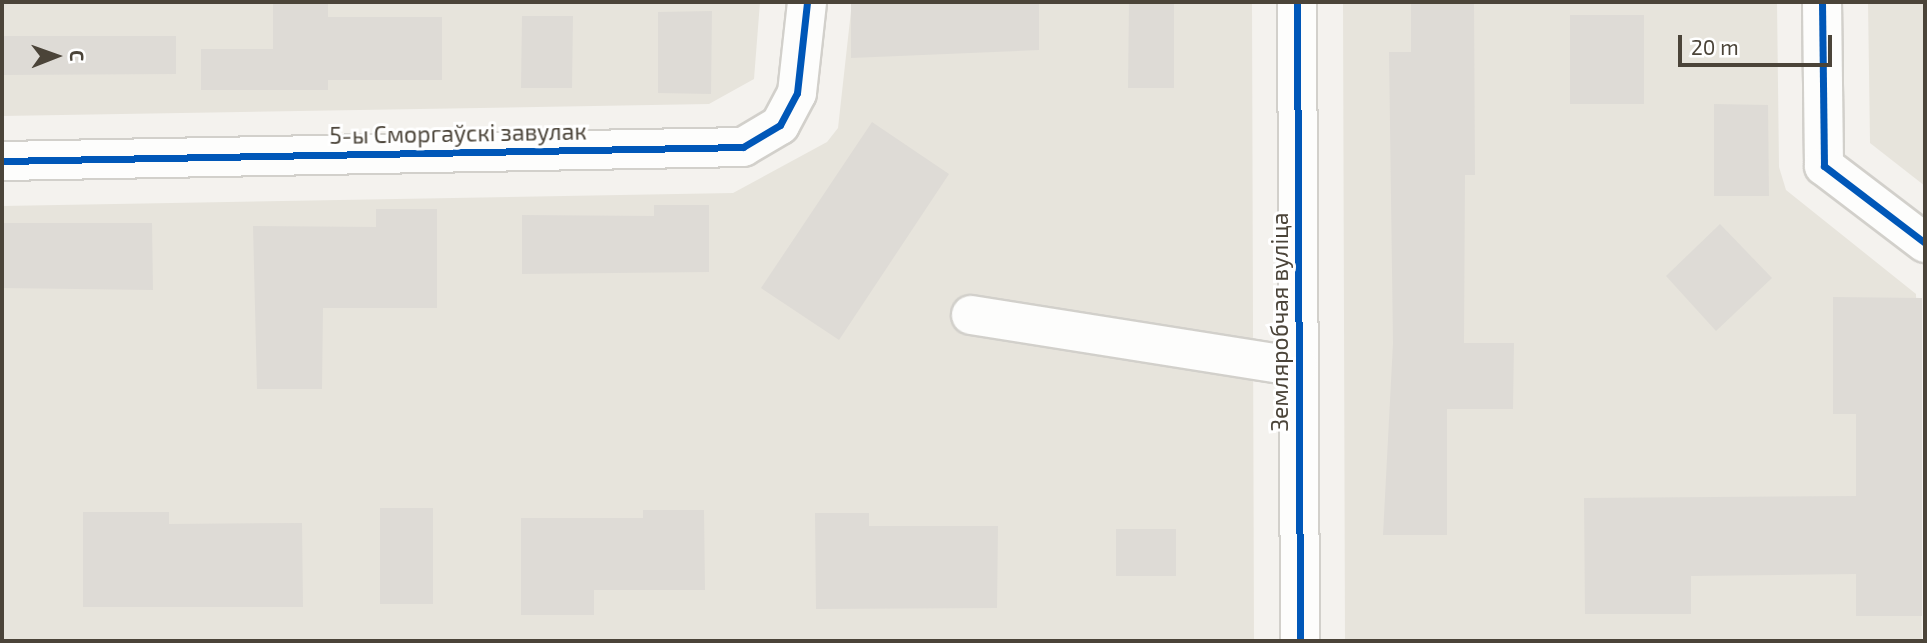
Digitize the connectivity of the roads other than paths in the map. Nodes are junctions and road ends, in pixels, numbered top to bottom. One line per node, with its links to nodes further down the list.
1 (807, 2): 4 (street, 5-ы Сморгаўскі завулак)
2 (1297, 2): 7 (street, Земляробчая вуліца)
3 (1822, 2): 5 (street)
4 (2, 161)
5 (1925, 243)
6 (971, 315): 7 (street)
7 (1298, 367): 8 (street, Земляробчая вуліца)
8 (1300, 641)

